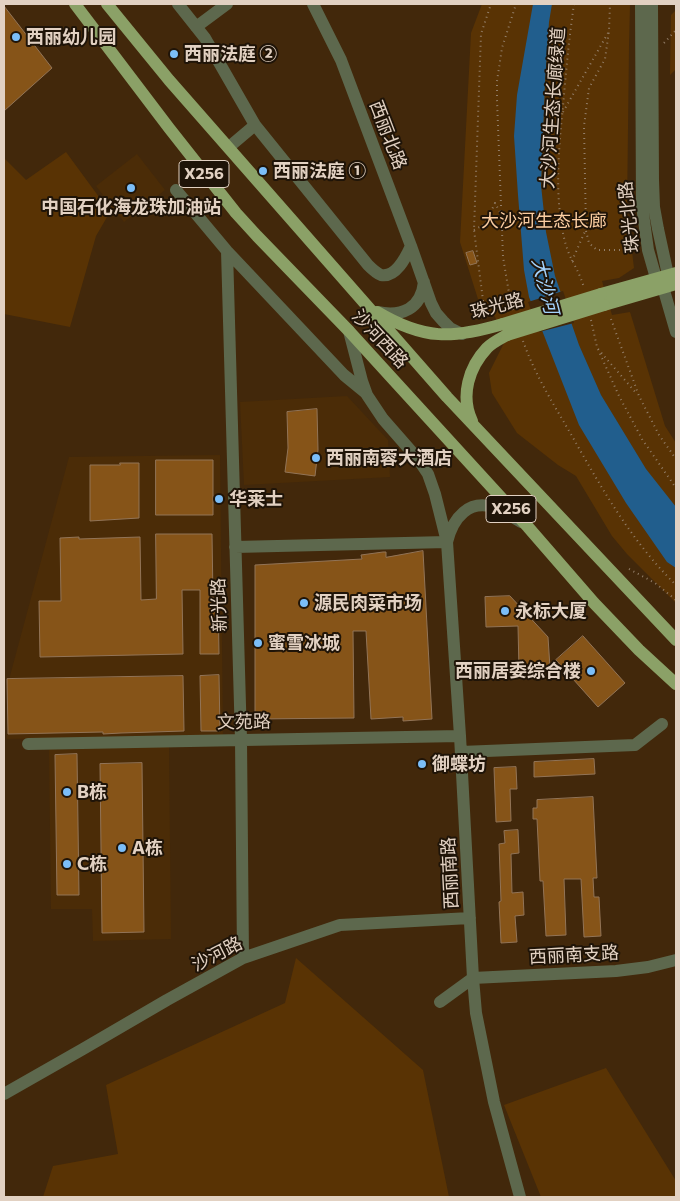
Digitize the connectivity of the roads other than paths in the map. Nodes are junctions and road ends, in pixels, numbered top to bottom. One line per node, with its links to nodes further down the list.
1 (75, 4): 19 (main road, 沙河西路 / X256)
2 (178, 4): 8 (street)
3 (227, 4): 8 (street)
4 (313, 4): 12 (street, 西丽北路)
5 (640, 4): 14 (street, 珠光北路)
6 (652, 4): 14 (street, 珠光北路)
7 (113, 6): 10 (main road, 沙河西路 / X256)
8 (196, 26): 9 (street)
9 (255, 125): 10 (street); 12 (street)
10 (229, 147): 16 (main road, 沙河西路 / X256)
11 (176, 190): 13 (street)
12 (411, 246): 15 (street, 西丽北路)
13 (227, 251): 22 (street); 26 (street, 新光路)
14 (668, 279): 18 (main road, 珠光路, bridge); 20 (street)
15 (424, 282): 17 (street); 21 (street, 西丽北路)
16 (361, 299): 17 (street, 珠光路); 23 (main road, 沙河西路 / X256)
17 (376, 311): 21 (main road, 珠光路)
18 (505, 329): 21 (main road, 珠光路); 23 (main road, 珠光路)
19 (349, 331): 22 (street, 西丽南路); 24 (main road, 沙河西路 / X256)
20 (676, 332)
21 (462, 334)
22 (368, 395): 25 (street, 西丽南路)
23 (476, 427): 27 (main road, 沙河西路 / X256)
24 (528, 527): 25 (street, 西丽南路); 28 (main road, 沙河西路 / X256)
25 (447, 542): 26 (street); 30 (street, 西丽南路)
26 (235, 547): 31 (street, 新光路)
27 (676, 640)
28 (676, 684)
29 (662, 724): 33 (street)
30 (460, 736): 31 (street, 文苑路); 33 (street, 西丽南路)
31 (241, 740): 32 (street, 文苑路); 35 (street, 新光路)
32 (28, 744)
33 (461, 752): 34 (street, 西丽南路)
34 (470, 918): 35 (street, 沙河路); 37 (street, 西丽南路)
35 (243, 958): 39 (street, 沙河路)
36 (676, 960): 37 (street, 西丽南支路)
37 (473, 978): 38 (street); 40 (street, 西丽南路)
38 (440, 1002)
39 (4, 1094)
40 (520, 1197)

